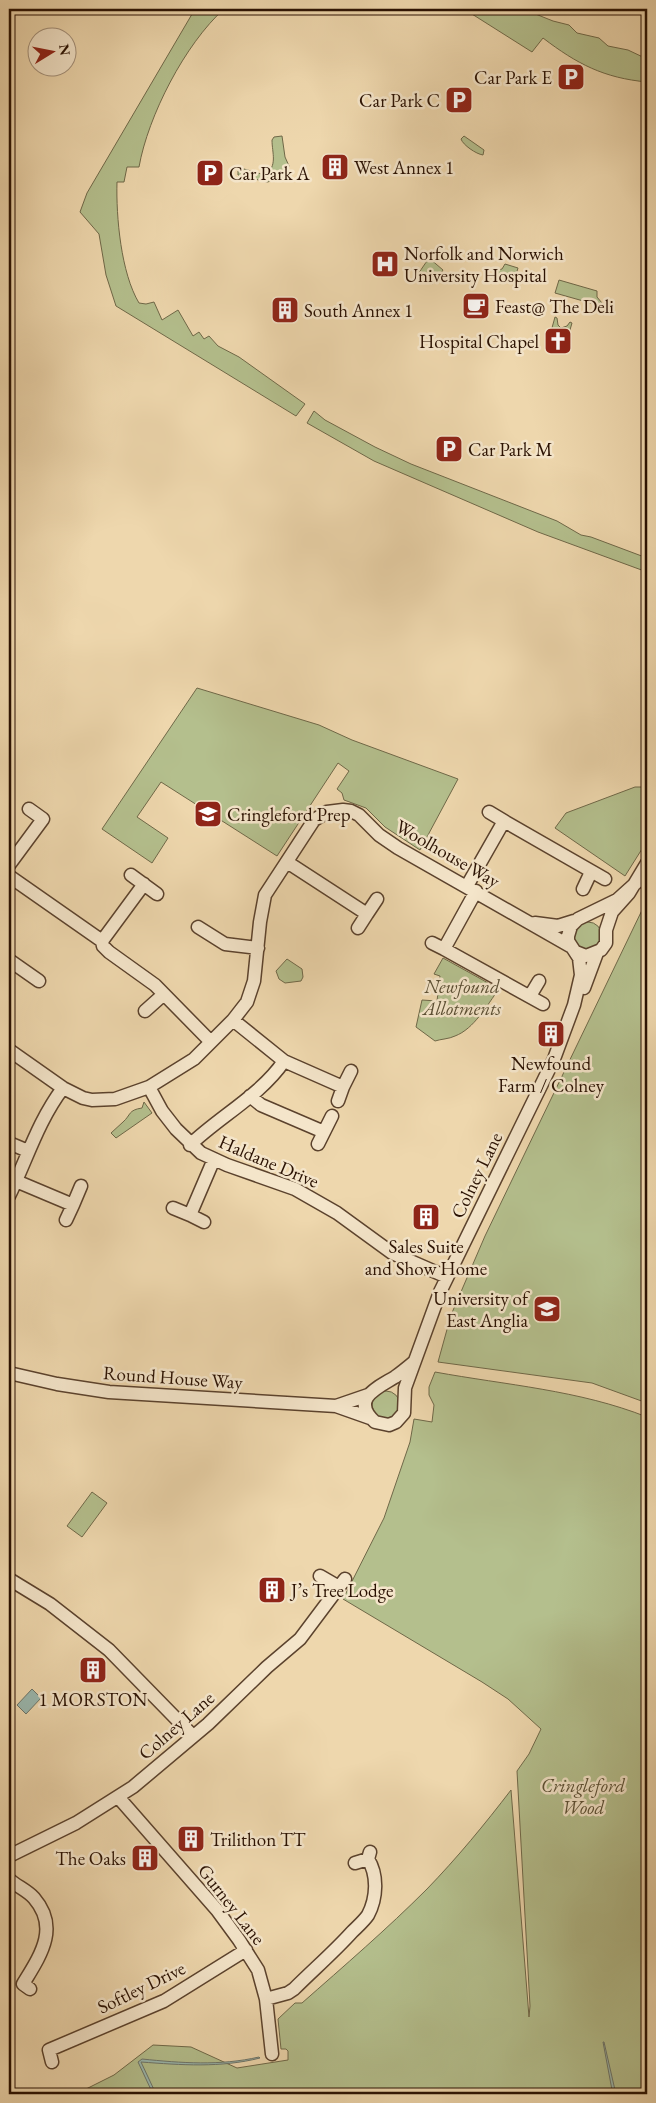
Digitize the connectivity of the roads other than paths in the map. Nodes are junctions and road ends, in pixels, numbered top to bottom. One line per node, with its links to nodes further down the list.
1 (29, 809): 6 (street)
2 (489, 812): 3 (street)
3 (504, 821): 7 (street); 13 (street)
4 (287, 862): 13 (street, Woolhouse Way); 17 (street); 25 (street, Woolhouse Way)
5 (647, 863): 11 (street, Colney Lane)
6 (9, 865)
7 (591, 872): 10 (street); 14 (street)
8 (131, 875): 12 (street)
9 (9, 876): 23 (street)
10 (605, 879)
11 (636, 882): 18 (street, Colney Lane); 22 (street, Colney Lane)
12 (144, 884): 15 (street); 23 (street)
13 (471, 889): 19 (street, Woolhouse Way); 26 (street)
14 (583, 889)
15 (157, 894)
16 (377, 899): 17 (street)
17 (367, 914): 21 (street)
18 (578, 919): 19 (street, Woolhouse Way); 22 (street); 27 (street, Colney Lane)
19 (532, 923): 27 (street, Woolhouse Way)
20 (198, 927): 25 (street)
21 (358, 928)
22 (606, 930): 28 (street, Colney Lane)
23 (102, 941): 32 (street)
24 (432, 943): 26 (street)
25 (258, 948): 37 (street, Woolhouse Way)
26 (444, 949): 33 (street)
27 (573, 949): 28 (street); 35 (street, Colney Lane)
28 (597, 953): 35 (street, Colney Lane)
29 (9, 960): 30 (street)
30 (39, 981)
31 (539, 981): 33 (street)
32 (164, 994): 36 (street); 38 (street)
33 (530, 996): 34 (street)
34 (543, 1004)
35 (574, 1005): 62 (street, Colney Lane)
36 (145, 1011)
37 (233, 1020): 38 (street, Woolhouse Way); 40 (street)
38 (210, 1042): 42 (street, Woolhouse Way)
39 (9, 1050): 44 (street, Woolhouse Way)
40 (284, 1061): 43 (street); 45 (street)
41 (351, 1071): 43 (street)
42 (149, 1087): 44 (street, Woolhouse Way); 50 (street, Haldane Drive)
43 (343, 1087): 46 (street)
44 (63, 1088): 52 (street)
45 (250, 1096): 48 (street); 50 (street)
46 (338, 1101)
47 (332, 1116): 48 (street)
48 (324, 1132): 51 (street)
49 (9, 1143): 52 (street)
50 (190, 1144): 53 (street, Haldane Drive)
51 (318, 1144)
52 (28, 1151): 54 (street)
53 (214, 1159): 59 (street); 62 (street, Haldane Drive)
54 (16, 1181): 56 (street); 57 (street)
55 (81, 1186): 57 (street)
56 (9, 1196)
57 (72, 1205): 60 (street)
58 (173, 1208): 59 (street)
59 (190, 1215): 61 (street)
60 (66, 1220)
61 (204, 1222)
62 (447, 1277): 63 (street, Colney Lane)
63 (414, 1362): 65 (street, Colney Lane); 67 (street, Colney Lane)
64 (9, 1373): 68 (street, Round House Way)
65 (382, 1385): 66 (street, Colney Lane); 67 (street)
66 (368, 1395): 68 (street, Round House Way); 69 (street)
67 (405, 1400): 69 (street, Colney Lane)
68 (336, 1406): 69 (street, Round House Way)
69 (370, 1418)
70 (320, 1576): 72 (street, Colney Lane)
71 (9, 1578): 72 (street)
72 (194, 1736): 73 (street, Colney Lane)
73 (119, 1798): 74 (street, Colney Lane); 77 (street, Gurney Lane)
74 (9, 1856)
75 (355, 1863): 79 (street)
76 (9, 1879): 78 (street)
77 (246, 1950): 79 (street, Gurney Lane); 80 (street, Softley Drive)
78 (30, 1989)
79 (266, 2000): 81 (street, Gurney Lane)
80 (49, 2051)
81 (272, 2054)

